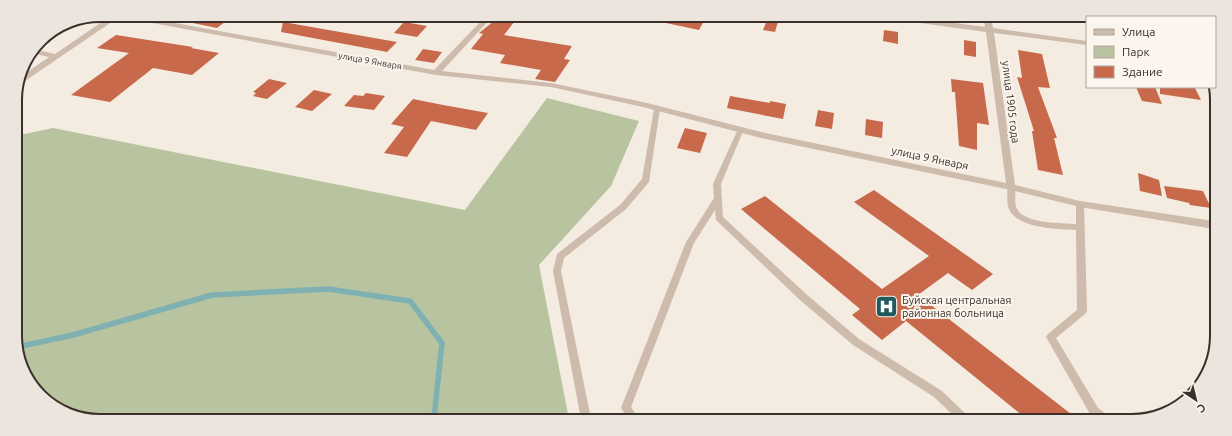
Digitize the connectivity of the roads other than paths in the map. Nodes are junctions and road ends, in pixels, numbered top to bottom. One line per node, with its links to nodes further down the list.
1 (107, 22): 9 (street)
2 (156, 22): 10 (street, улица 9 Января)
3 (484, 22): 10 (street)
4 (929, 22): 6 (street)
5 (989, 22): 6 (street, улица 1905 года)
6 (990, 30): 7 (street); 14 (street, улица 1905 года)
7 (1086, 43)
8 (39, 52): 9 (street)
9 (55, 56): 11 (street)
10 (436, 73): 12 (street, улица 9 Января)
11 (26, 75)
12 (657, 109): 13 (street, улица 9 Января); 19 (lane)
13 (741, 130): 14 (street, улица 9 Января); 15 (lane)
14 (1011, 187): 16 (street, улица 9 Января); 18 (lane)
15 (718, 198): 20 (lane); 21 (lane)
16 (1080, 204): 17 (street, улица 9 Января); 18 (lane)
17 (1210, 224)
18 (1081, 227): 22 (lane)
19 (585, 414)
20 (630, 414)
21 (959, 414)
22 (1098, 414)

